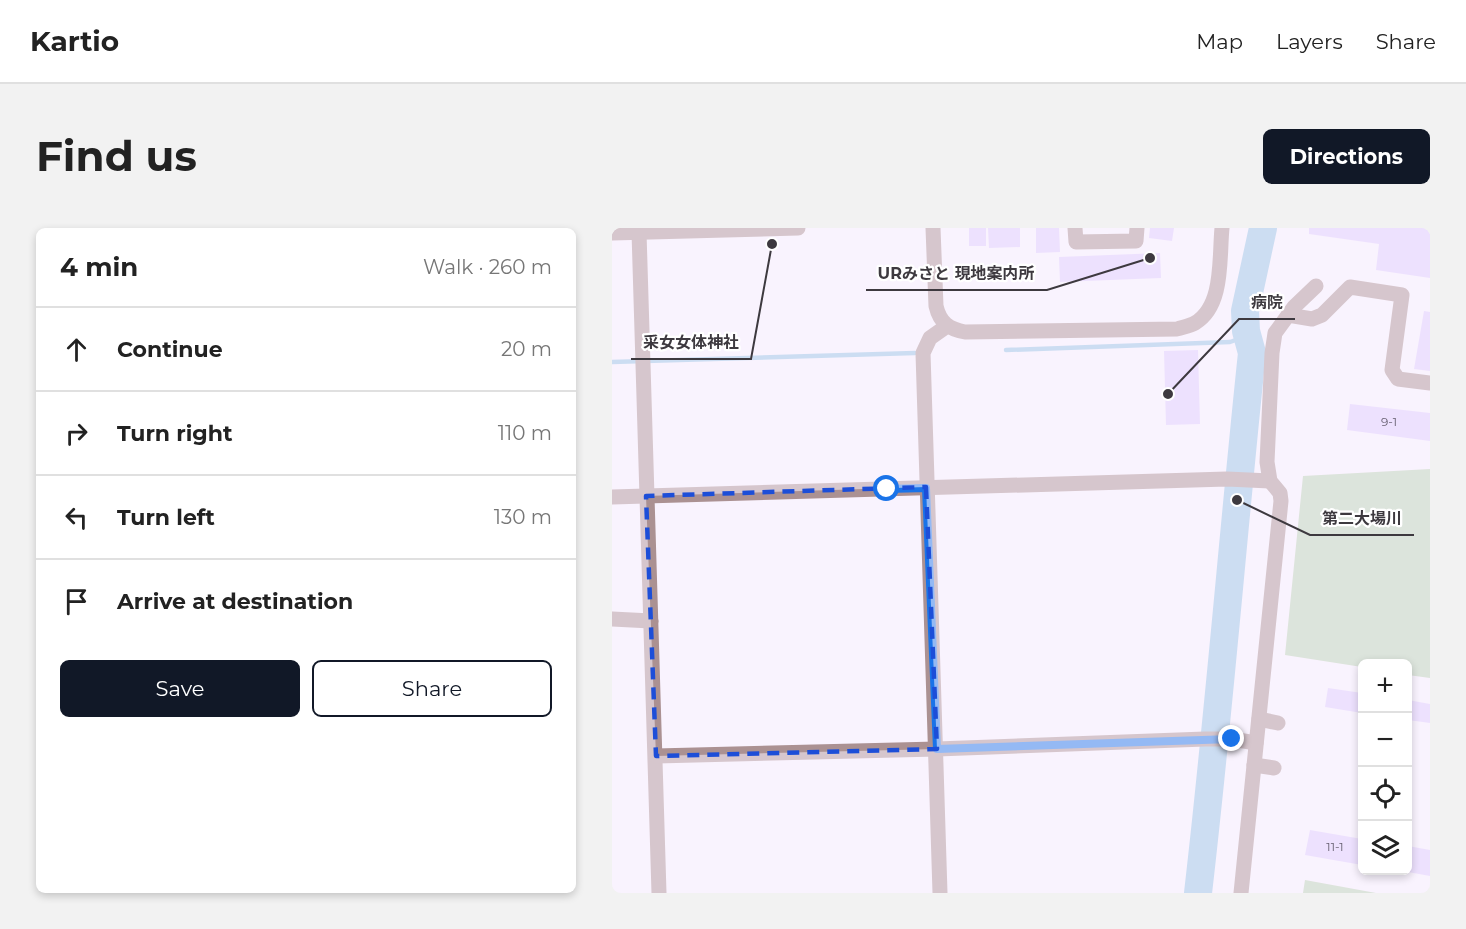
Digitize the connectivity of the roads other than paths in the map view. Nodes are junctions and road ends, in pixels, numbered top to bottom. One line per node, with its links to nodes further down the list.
1 (798, 228): 6 (street)
2 (933, 228): 10 (street)
3 (1076, 228): 4 (street)
4 (1137, 228)
5 (1222, 228): 10 (street)
6 (639, 232): 7 (street); 14 (street)
7 (612, 233)
8 (1316, 286): 9 (street)
9 (1288, 315): 11 (street); 12 (street)
10 (947, 326): 13 (street)
11 (1430, 383)
12 (1270, 481): 13 (street); 18 (street)
13 (926, 488): 14 (street); 21 (street)
14 (646, 496): 15 (street); 17 (street)
15 (612, 497)
16 (612, 619): 17 (street)
17 (651, 621): 22 (street)
18 (1259, 719): 19 (street); 20 (street)
19 (1278, 723)
20 (1256, 743): 21 (street); 23 (street)
21 (937, 749): 22 (street); 26 (street)
22 (656, 756): 25 (street)
23 (1254, 765): 24 (street); 27 (street)
24 (1274, 768)
25 (659, 893)
26 (940, 893)
27 (1241, 893)

